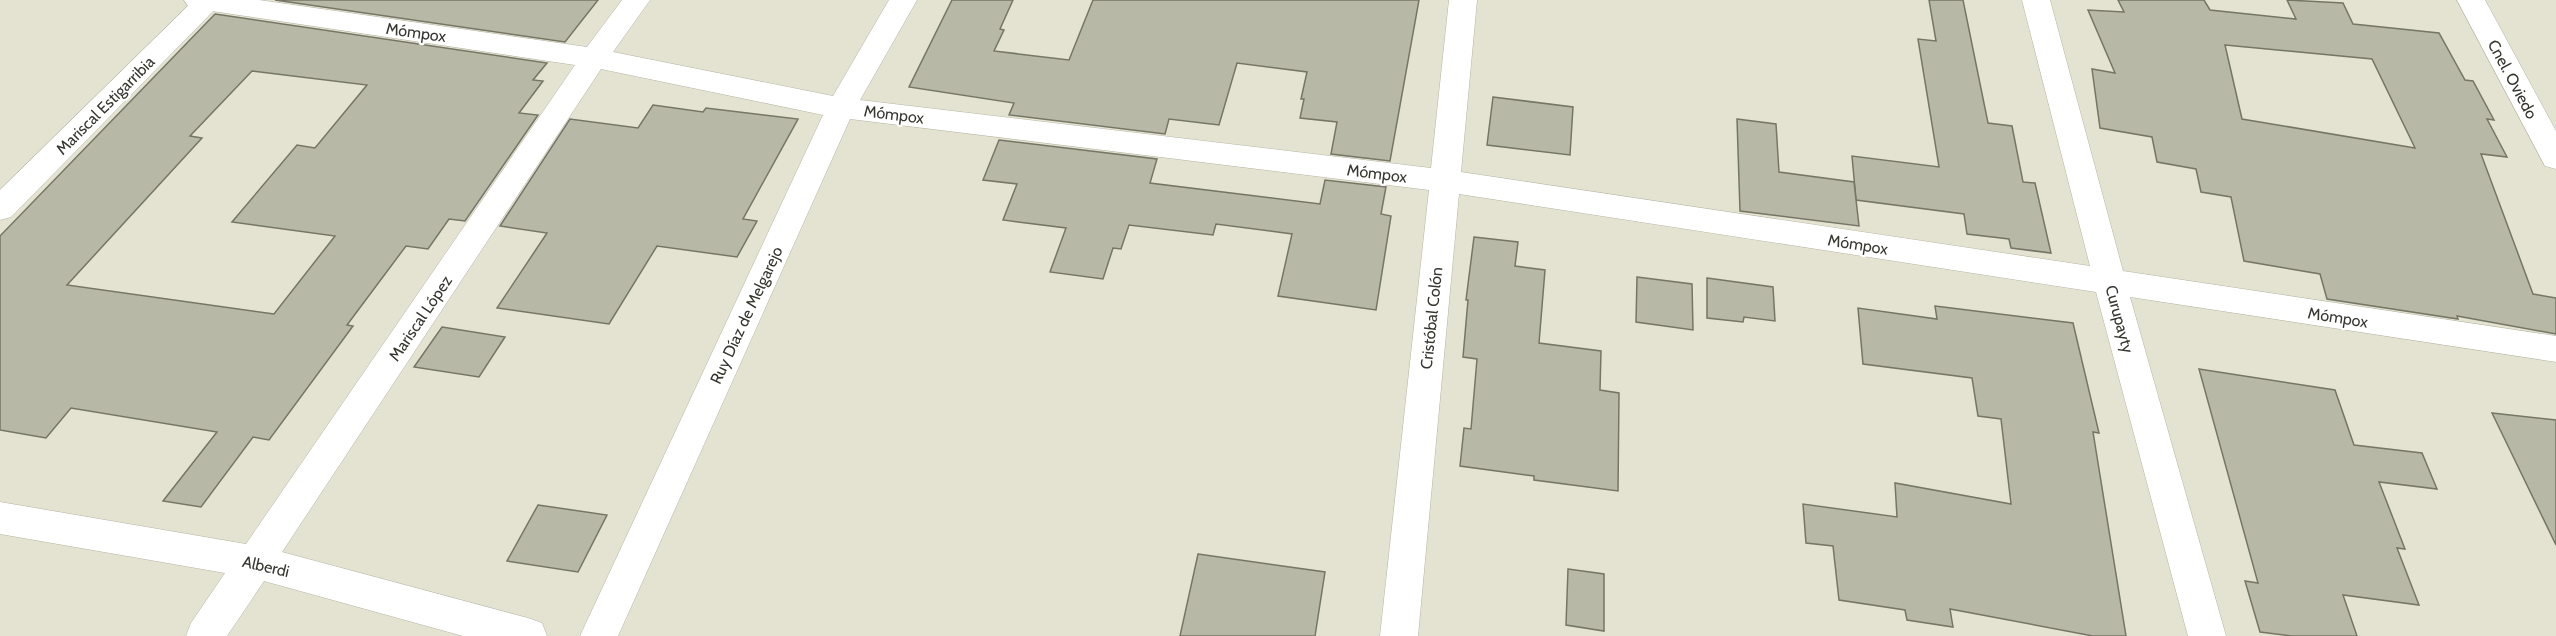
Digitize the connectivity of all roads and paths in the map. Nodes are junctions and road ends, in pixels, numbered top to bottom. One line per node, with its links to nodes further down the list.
1 (636, 0): 7 (street, Mariscal López)
2 (903, 0): 8 (street, Ruy Díaz de Melgarejo)
3 (1463, 0): 10 (street, Cristóbal Colón)
4 (2036, 0): 12 (street, Curupayty)
5 (2471, 0): 9 (street, Cnel. Oviedo)
6 (206, 1): 7 (street, Mómpox); 11 (street, Mariscal Estigarribia)
7 (594, 58): 8 (street, Mómpox); 15 (street, Mariscal López)
8 (841, 108): 10 (street, Mómpox); 18 (street, Ruy Díaz de Melgarejo)
9 (2556, 158)
10 (1445, 181): 12 (street, Mómpox); 19 (street, Cristóbal Colón)
11 (0, 209)
12 (2110, 283): 13 (street, Mómpox); 20 (street, Curupayty)
13 (2556, 350)
14 (0, 518): 15 (street, Alberdi)
15 (256, 562): 16 (street, Mariscal López); 17 (street, Alberdi)
16 (205, 636)
17 (528, 636)
18 (599, 636)
19 (1399, 636)
20 (2207, 636)

